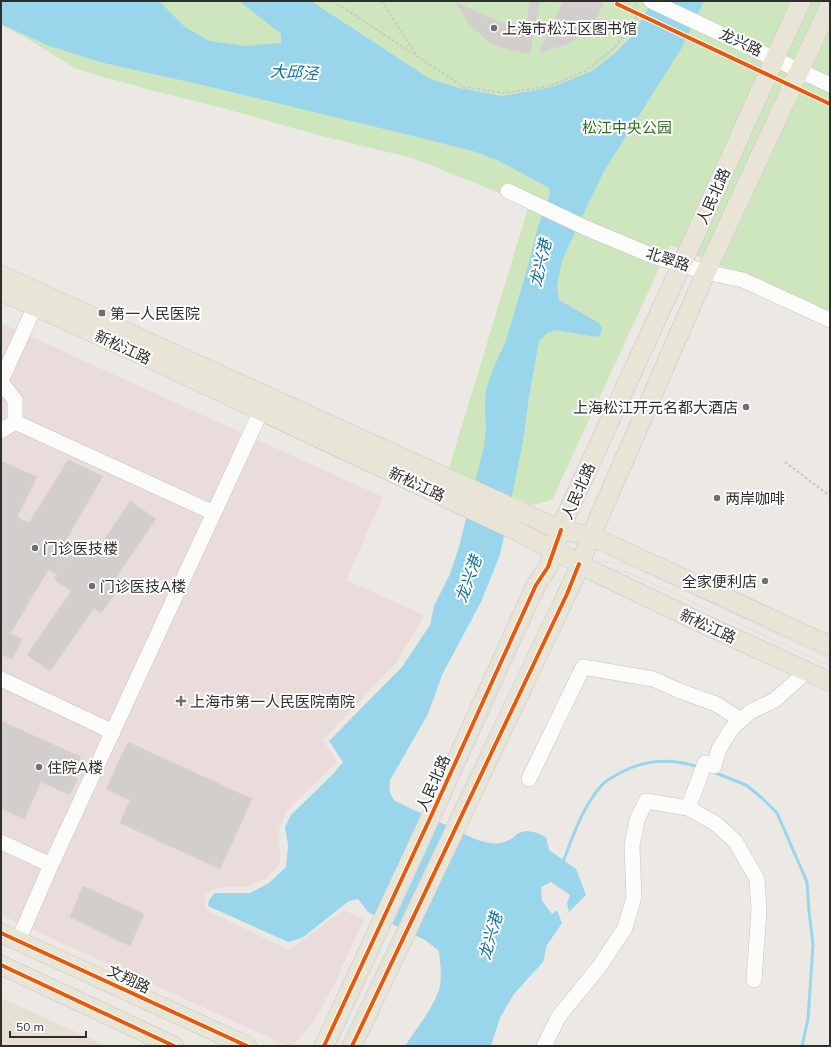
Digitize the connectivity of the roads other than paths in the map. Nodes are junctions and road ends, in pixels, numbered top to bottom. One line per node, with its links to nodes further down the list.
1 (651, 1): 4 (street, 龙兴路)
2 (801, 1): 4 (main road, 人民北路)
3 (830, 5): 5 (main road, 人民北路)
4 (775, 58): 5 (street, 龙兴路); 8 (main road, 人民北路)
5 (800, 70): 6 (street, 龙兴路); 9 (main road, 人民北路)
6 (830, 85)
7 (508, 191): 8 (street, 北翠路)
8 (682, 264): 9 (street, 北翠路); 20 (main road, 人民北路)
9 (706, 272): 13 (street, 北翠路); 21 (main road, 人民北路)
10 (1, 275): 18 (main road, 新松江路)
11 (1, 291): 12 (main road, 新松江路)
12 (35, 306): 14 (street); 15 (main road, 新松江路)
13 (830, 320)
14 (1, 381): 16 (street)
15 (261, 411): 18 (main road, 新松江路); 19 (street)
16 (15, 422): 17 (street); 19 (street)
17 (1, 431)
18 (466, 498): 20 (main road, 新松江路); 22 (main road, 新松江路)
19 (214, 513): 29 (street)
20 (560, 530): 21 (main road, 新松江路); 22 (main road, 人民北路)
21 (591, 536): 23 (main road, 人民北路); 24 (main road, 新松江路)
22 (554, 550): 23 (main road, 新松江路); 39 (main road, 人民北路)
23 (580, 564): 25 (main road, 新松江路); 40 (main road, 人民北路)
24 (830, 646)
25 (806, 671): 27 (main road, 新松江路); 28 (street)
26 (1, 679): 29 (street)
27 (830, 682)
28 (741, 720): 30 (street); 31 (street)
29 (113, 732): 33 (street)
30 (529, 779)
31 (688, 808): 36 (street); 41 (street)
32 (1, 842): 33 (street)
33 (51, 865): 34 (street)
34 (9, 937): 38 (main road, 文翔路)
35 (1, 965): 37 (main road)
36 (754, 980)
37 (174, 1046)
38 (248, 1046)
39 (324, 1046)
40 (352, 1046)
41 (544, 1046)

